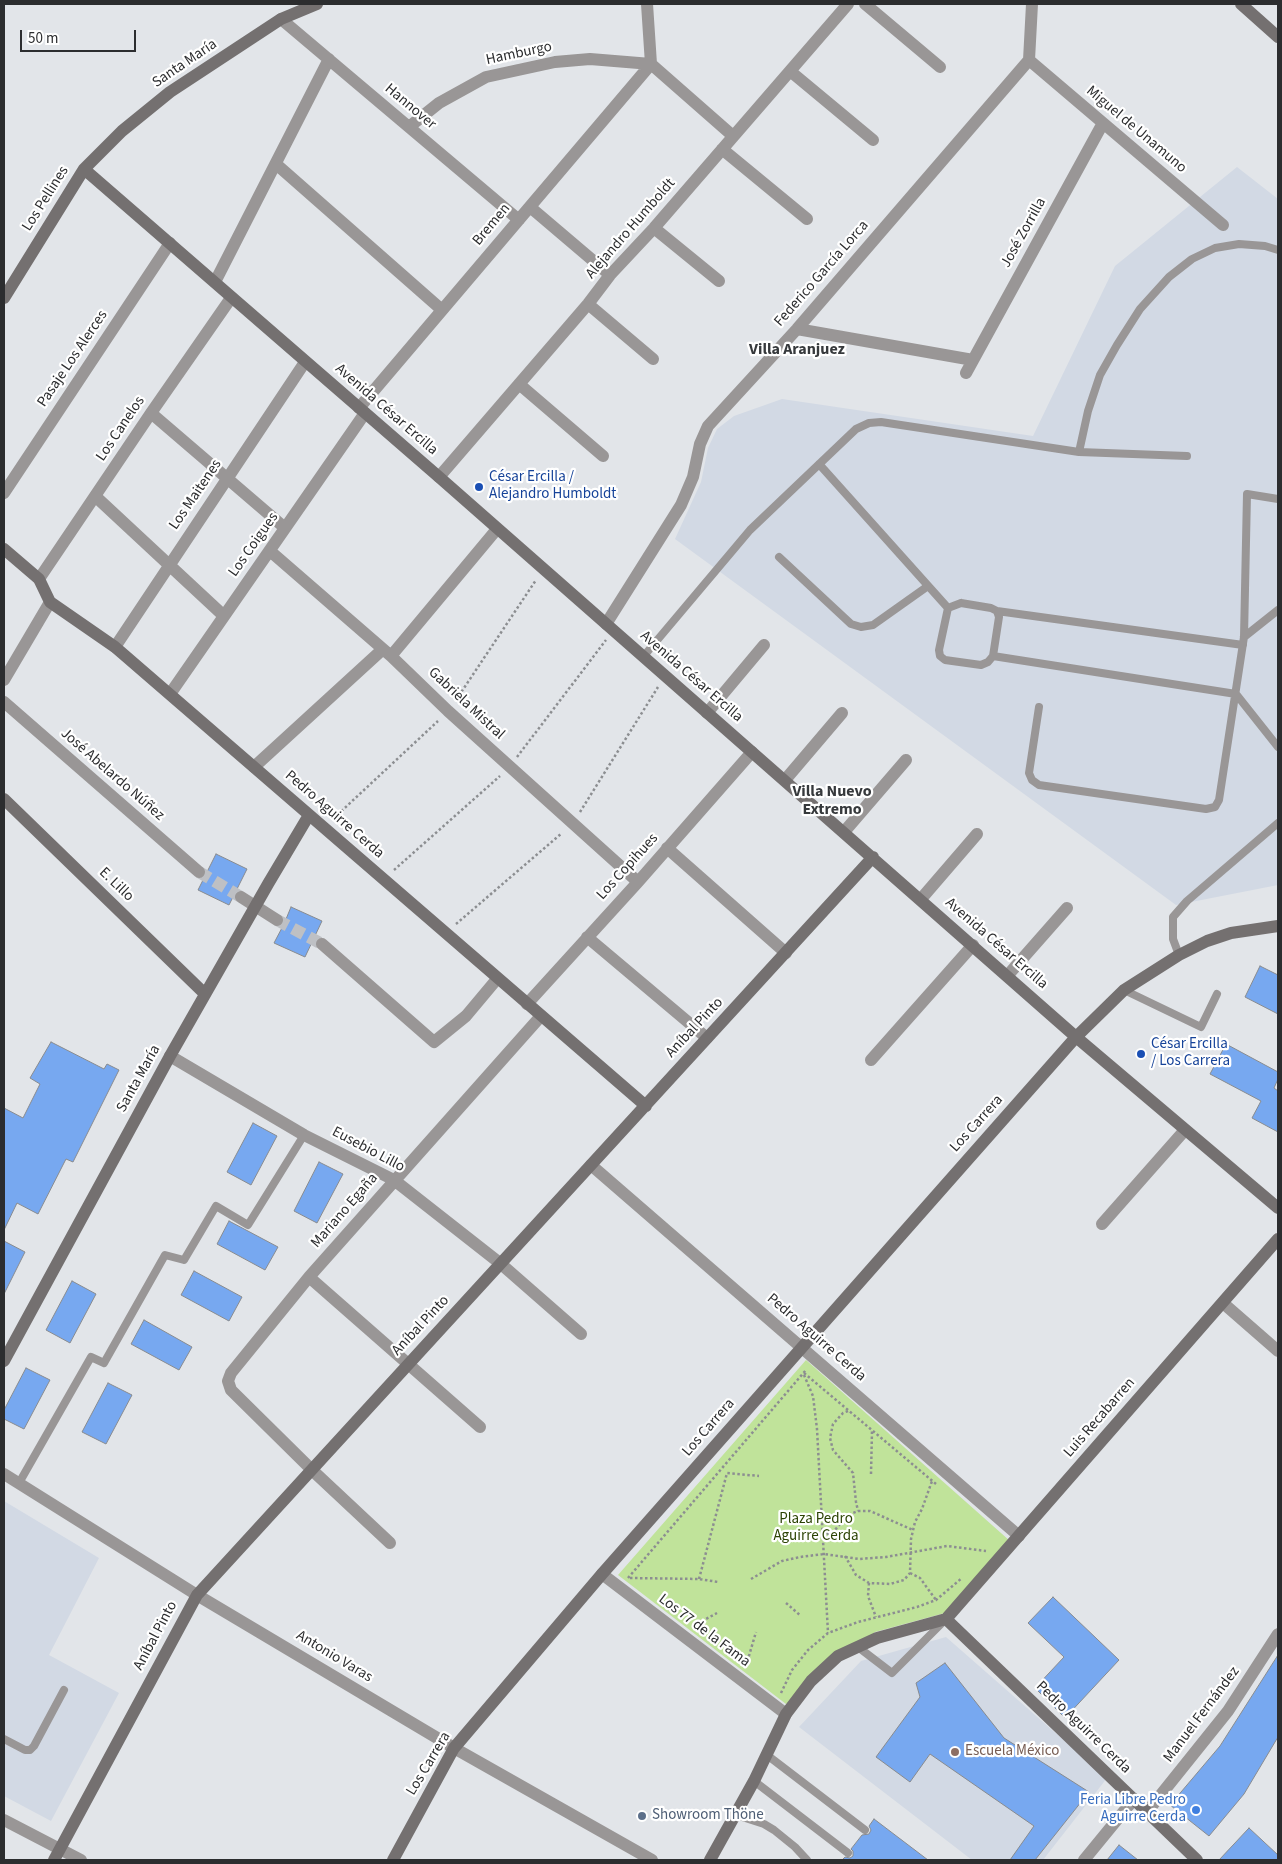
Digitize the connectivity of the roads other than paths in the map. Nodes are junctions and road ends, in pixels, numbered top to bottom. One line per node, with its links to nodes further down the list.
1 (317, 4): 7 (street, Santa María)
2 (647, 4): 11 (street)
3 (848, 4): 13 (street, Alejandro Humboldt)
4 (864, 4): 12 (street)
5 (1032, 4): 10 (street)
6 (1241, 4): 8 (street)
7 (281, 19): 9 (street, Hannover); 20 (street, Santa María)
8 (1278, 37)
9 (328, 59): 15 (street, Hannover); 19 (street)
10 (1029, 60): 14 (street, Miguel de Unamuno); 35 (street, Federico García Lorca)
11 (651, 64): 15 (street, Hamburgo); 16 (street); 21 (street, Bremen)
12 (940, 67)
13 (790, 71): 16 (street, Alejandro Humboldt); 17 (street)
14 (1103, 123): 24 (street, Miguel de Unamuno); 37 (street, José Zorrilla)
15 (409, 127): 23 (street, Hannover)
16 (733, 136): 18 (street, Alejandro Humboldt)
17 (873, 140)
18 (722, 149): 22 (street); 25 (street, Alejandro Humboldt)
19 (276, 164): 30 (street); 34 (street)
20 (84, 169): 26 (street, Avenida César Ercilla); 31 (street, Los Pellines)
21 (530, 207): 23 (street, Bremen); 28 (street)
22 (807, 219)
23 (519, 220): 34 (street, Bremen)
24 (1223, 225)
25 (654, 228): 28 (street, Alejandro Humboldt); 29 (street)
26 (170, 243): 30 (street, Avenida César Ercilla); 49 (street, Pasaje Los Alerces)
27 (1278, 250): 43 (lane)
28 (610, 276): 33 (street, Alejandro Humboldt)
29 (720, 280)
30 (215, 282): 32 (street, Avenida César Ercilla)
31 (4, 298)
32 (231, 298): 38 (street, Avenida César Ercilla); 42 (street, Los Canelos)
33 (588, 304): 36 (street); 40 (street, Alejandro Humboldt)
34 (442, 310): 41 (street, Bremen)
35 (796, 329): 37 (street); 65 (street, Federico García Lorca)
36 (653, 359)
37 (973, 360): 39 (street, José Zorrilla)
38 (305, 362): 41 (street, Avenida César Ercilla); 48 (street, Los Maitenes)
39 (966, 373)
40 (519, 384): 44 (street); 47 (street, Alejandro Humboldt)
41 (362, 411): 47 (street, Avenida César Ercilla); 52 (street, Los Coigues)
42 (151, 413): 48 (street); 50 (street, Los Canelos)
43 (1079, 452): 45 (lane); 46 (lane)
44 (603, 456)
45 (1187, 456)
46 (819, 464): 59 (lane); 71 (lane)
47 (439, 476): 53 (street, Avenida César Ercilla)
48 (228, 478): 52 (street); 57 (street, Los Maitenes)
49 (4, 493)
50 (95, 496): 57 (street); 58 (street, Los Canelos)
51 (1278, 499): 66 (lane)
52 (285, 528): 55 (street, Los Coigues)
53 (497, 529): 65 (street, Avenida César Ercilla); 69 (street)
54 (4, 549): 58 (street, Pedro Aguirre Cerda)
55 (270, 551): 64 (street, Los Coigues); 69 (street, Gabriela Mistral)
56 (779, 557): 59 (lane)
57 (169, 564): 64 (street); 68 (street, Los Maitenes)
58 (38, 579): 60 (street, Pedro Aguirre Cerda)
59 (928, 586): 61 (lane)
60 (50, 602): 68 (street, Pedro Aguirre Cerda); 72 (street)
61 (948, 608): 63 (lane); 70 (lane)
62 (1278, 610): 66 (lane)
63 (996, 611): 66 (lane); 70 (lane)
64 (224, 616): 73 (street, Los Coigues)
65 (606, 624): 71 (street, Avenida César Ercilla)
66 (1244, 641): 74 (lane)
67 (764, 645): 78 (street)
68 (115, 647): 73 (street, Pedro Aguirre Cerda)
69 (387, 653): 82 (street); 92 (street, Gabriela Mistral)
70 (993, 656): 74 (lane)
71 (644, 657): 78 (street, Avenida César Ercilla)
72 (4, 680)
73 (170, 694): 82 (street, Pedro Aguirre Cerda)
74 (1236, 694): 76 (lane); 79 (lane)
75 (4, 702): 91 (street, José Abelardo Núñez)
76 (1039, 706)
77 (842, 712): 83 (street)
78 (708, 713): 80 (street, Avenida César Ercilla)
79 (1278, 747)
80 (752, 752): 83 (street, Avenida César Ercilla); 89 (street, Los Copihues)
81 (906, 760): 87 (street)
82 (254, 766): 85 (street, Pedro Aguirre Cerda)
83 (784, 780): 87 (street, Avenida César Ercilla)
84 (4, 799): 107 (street, E. Lillo)
85 (309, 815): 95 (street, Santa María); 105 (street, Pedro Aguirre Cerda)
86 (1278, 823): 103 (lane)
87 (844, 832): 90 (street, Avenida César Ercilla)
88 (976, 834): 94 (street)
89 (667, 848): 92 (street, Los Copihues); 102 (street)
90 (873, 858): 94 (street, Avenida César Ercilla); 102 (street, Aníbal Pinto)
91 (199, 872)
92 (638, 882): 99 (street, Los Copihues)
93 (241, 897): 95 (street)
94 (921, 899): 101 (street, Avenida César Ercilla)
95 (256, 905): 97 (street); 107 (street, Santa María)
96 (1067, 908): 104 (street)
97 (277, 920)
98 (1278, 926): 103 (street, Los Carrera)
99 (587, 937): 109 (street, Los Copihues); 112 (street)
100 (322, 944): 105 (street)
101 (973, 945): 104 (street, Avenida César Ercilla); 114 (street)
102 (786, 953): 112 (street, Aníbal Pinto)
103 (1179, 954): 106 (street, Los Carrera)
104 (1008, 975): 111 (street, Avenida César Ercilla)
105 (497, 979): 109 (street, Pedro Aguirre Cerda)
106 (1124, 990): 108 (lane); 111 (street, Los Carrera)
107 (205, 994): 113 (street, Santa María)
108 (1217, 994)
109 (527, 1004): 110 (street, Pedro Aguirre Cerda)
110 (541, 1016): 115 (street, Pedro Aguirre Cerda); 119 (street, Mariano Egaña)
111 (1076, 1037): 116 (street, Avenida César Ercilla); 127 (street, Los Carrera)
112 (707, 1038): 115 (street, Aníbal Pinto)
113 (170, 1056): 117 (street, Eusebio Lillo); 129 (street, Santa María)
114 (872, 1060)
115 (646, 1106): 118 (street, Aníbal Pinto)
116 (1185, 1130): 120 (street, Avenida César Ercilla); 121 (street)
117 (304, 1135): 119 (street, Eusebio Lillo); 134 (lane)
118 (591, 1164): 123 (street, Aníbal Pinto); 127 (street, Pedro Aguirre Cerda)
119 (394, 1180): 123 (street, Eusebio Lillo); 124 (street, Mariano Egaña)
120 (1278, 1208)
121 (1102, 1224)
122 (1278, 1239): 125 (street, Luis Recabarren)
123 (501, 1264): 126 (street, Eusebio Lillo); 130 (street, Aníbal Pinto)
124 (309, 1277): 130 (street); 132 (street, Mariano Egaña)
125 (1223, 1303): 128 (street); 135 (street, Luis Recabarren)
126 (581, 1334)
127 (801, 1346): 135 (street, Pedro Aguirre Cerda); 137 (street, Los Carrera)
128 (1278, 1351)
129 (4, 1361)
130 (408, 1365): 131 (street); 132 (street, Aníbal Pinto)
131 (480, 1427)
132 (312, 1470): 136 (street); 138 (street, Aníbal Pinto)
133 (4, 1474): 134 (street, Antonio Varas)
134 (19, 1483): 138 (street, Antonio Varas)
135 (1019, 1536): 139 (street, Luis Recabarren)
136 (390, 1542)
137 (602, 1574): 143 (street, Los 77 de la Fama); 145 (street, Los Carrera)
138 (197, 1595): 145 (street, Antonio Varas); 154 (street, Aníbal Pinto)
139 (946, 1619): 141 (street); 141 (lane); 148 (street, Pedro Aguirre Cerda)
140 (1278, 1634): 149 (street, Manuel Fernández)
141 (858, 1647): 143 (street)
142 (64, 1690): 144 (lane)
143 (786, 1714): 146 (street)
144 (4, 1739)
145 (454, 1748): 156 (street, Los Carrera); 157 (street, Antonio Varas)
146 (767, 1755): 147 (street); 152 (lane)
147 (754, 1781): 150 (street); 153 (lane)
148 (1134, 1799): 149 (street, Pedro Aguirre Cerda); 160 (street)
149 (1147, 1812): 161 (street, Pedro Aguirre Cerda)
150 (736, 1815): 158 (street); 159 (lane)
151 (4, 1820): 154 (street)
152 (865, 1830)
153 (848, 1853)
154 (57, 1855): 155 (street)
155 (81, 1860)
156 (393, 1860)
157 (652, 1860)
158 (710, 1860)
159 (807, 1860)
160 (1084, 1860)
161 (1198, 1860)

